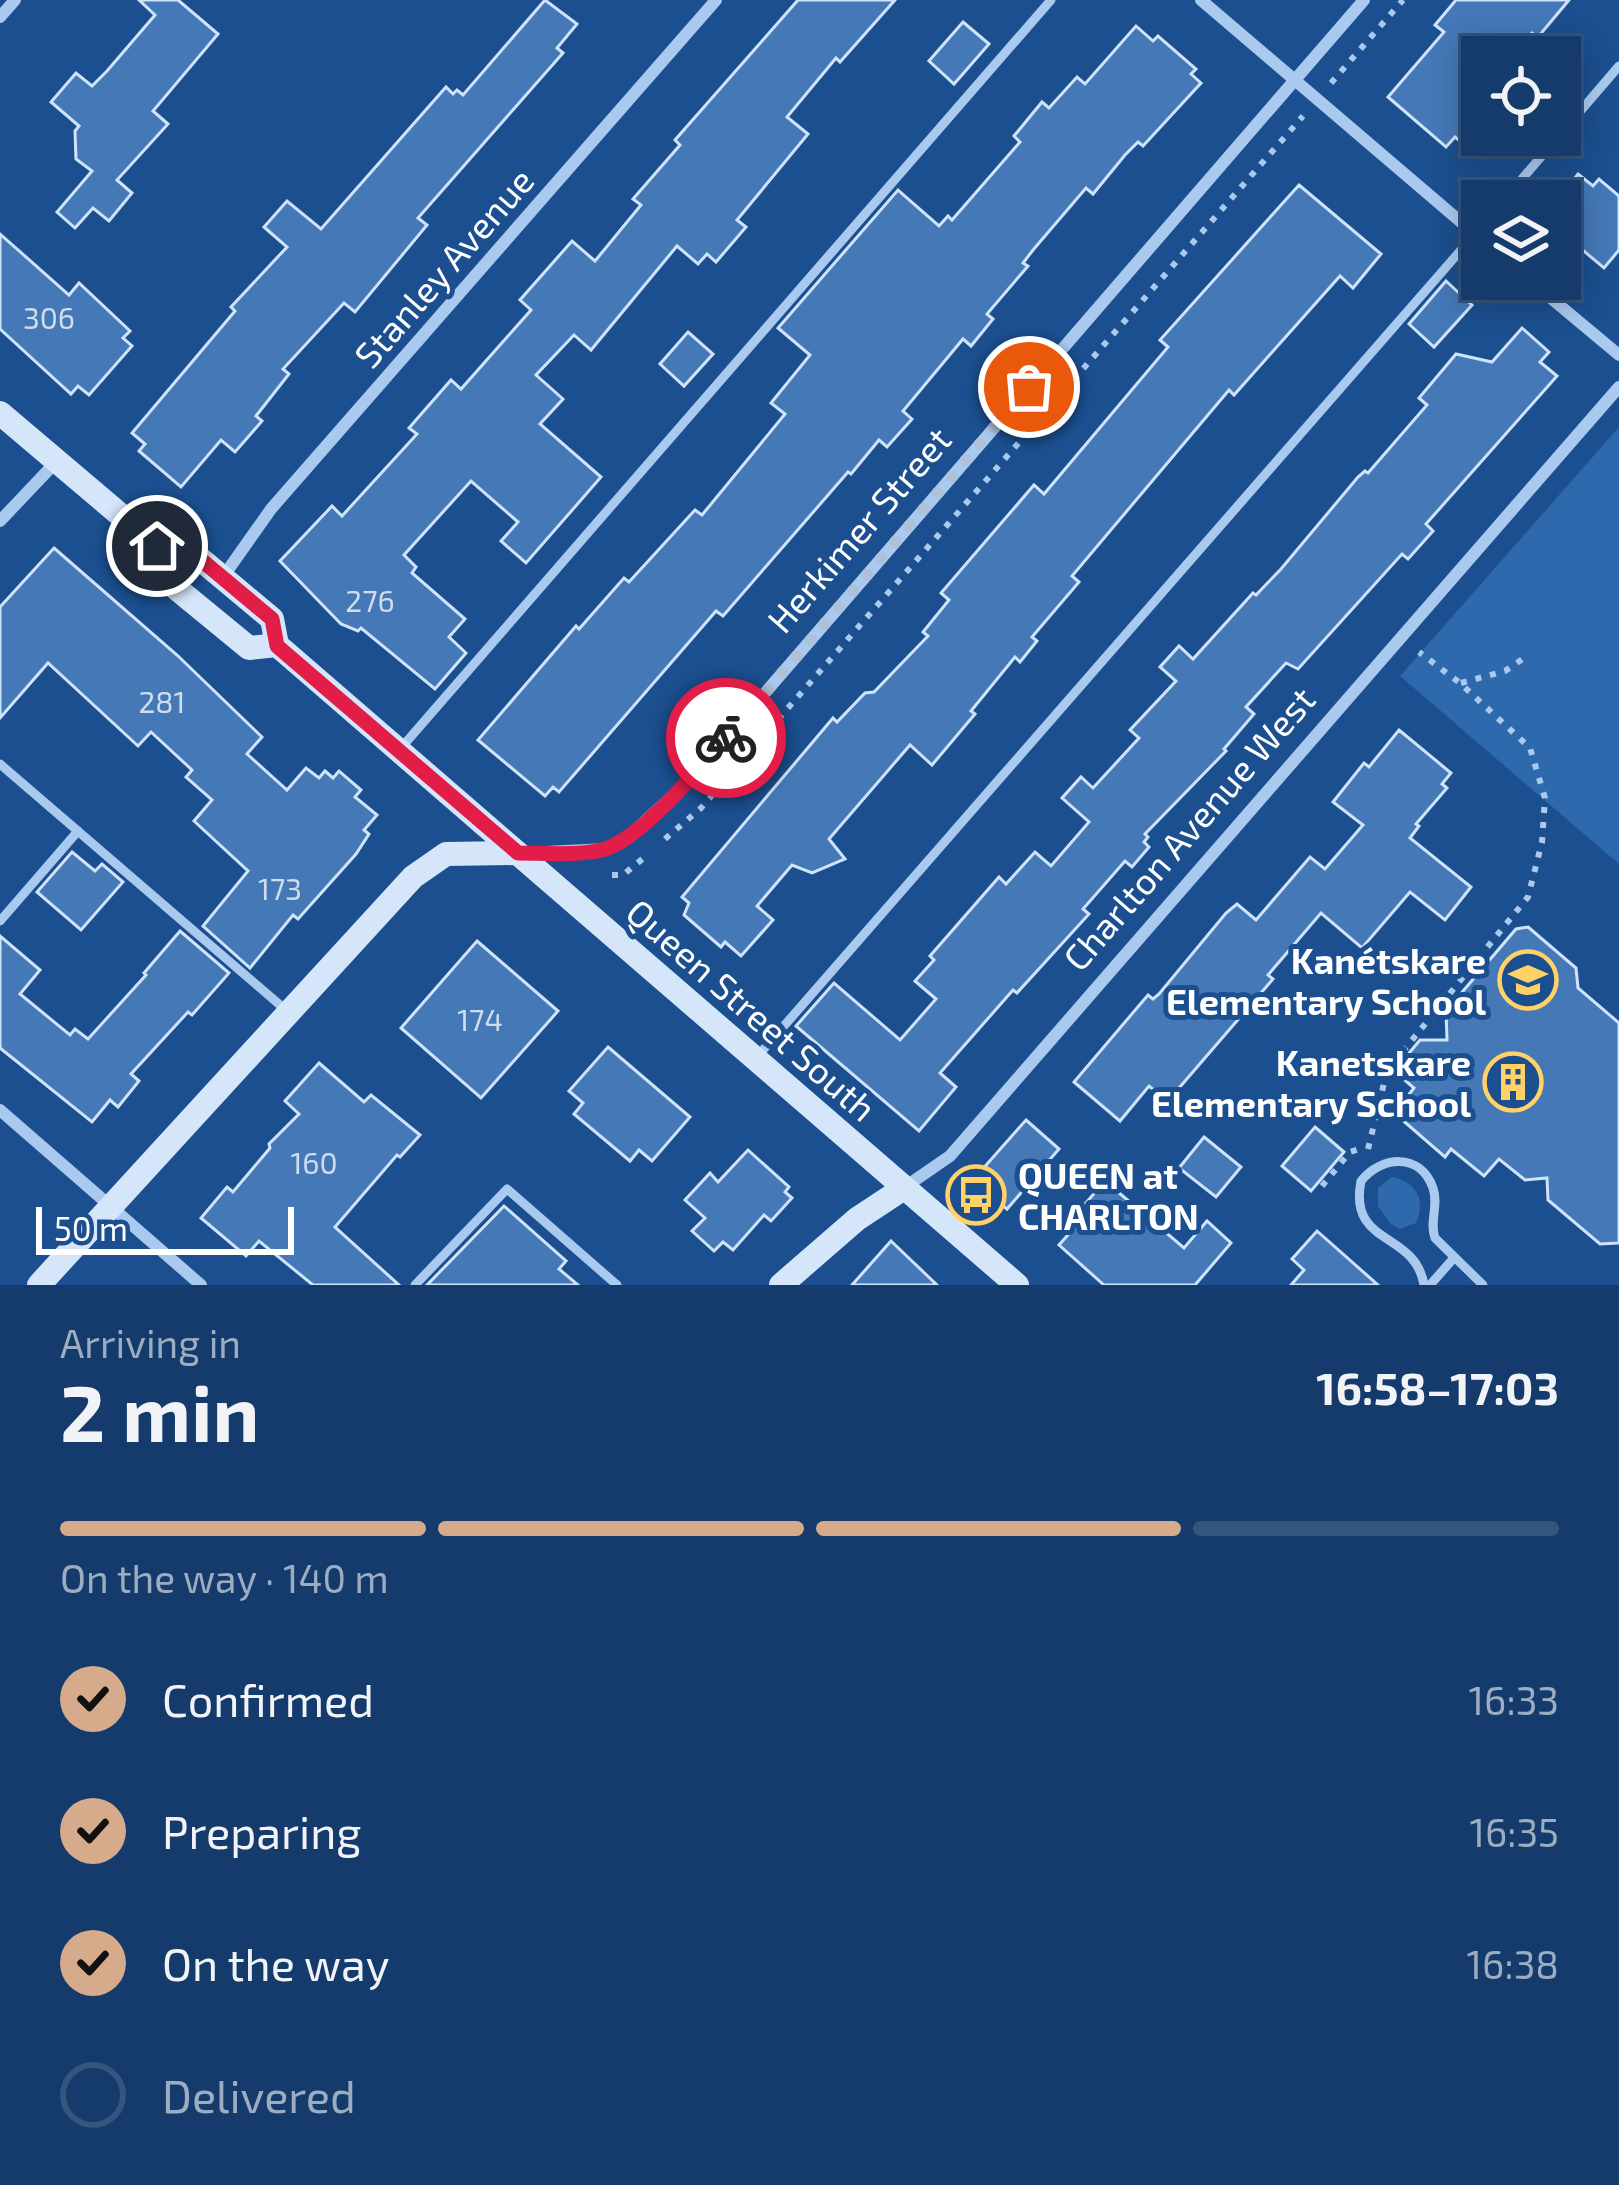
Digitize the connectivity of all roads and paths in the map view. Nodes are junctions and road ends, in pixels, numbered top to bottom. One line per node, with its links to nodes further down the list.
1 (15, 0): 7 (street)
2 (716, 0): 22 (street, Stanley Avenue)
3 (1051, 0): 27 (lane)
4 (1202, 0): 10 (street)
5 (1364, 0): 10 (street, Herkimer Street)
6 (1403, 0): 9 (path)
7 (0, 17)
8 (1619, 66): 12 (lane)
9 (1346, 67)
10 (1297, 78): 13 (street); 30 (street, Herkimer Street)
11 (1291, 130): 31 (path)
12 (1521, 180)
13 (1461, 218)
14 (1461, 256): 34 (lane)
15 (1553, 300): 16 (street)
16 (1619, 356)
17 (1619, 387): 23 (street, Charlton Avenue West)
18 (0, 413): 19 (main road, Queen Street South)
19 (56, 461): 20 (street); 21 (main road, Queen Street South)
20 (0, 521)
21 (157, 546): 22 (main road, Queen Street South); 24 (main road, Queen Street South)
22 (223, 578): 24 (main road, Queen Street South)
23 (1402, 639): 26 (path); 39 (street, Charlton Avenue West)
24 (277, 646): 27 (main road, Queen Street South)
25 (1524, 658): 26 (path)
26 (1460, 683): 37 (path)
27 (399, 750): 30 (main road, Queen Street South)
28 (0, 764): 29 (lane)
29 (78, 831): 32 (lane); 33 (lane)
30 (518, 853): 33 (main road, Herkimer Street); 34 (main road, Queen Street South)
31 (623, 875)
32 (0, 921)
33 (289, 1012): 40 (main road, Herkimer Street)
34 (754, 1060): 39 (main road, Queen Street South)
35 (0, 1110): 40 (street)
36 (1350, 1152): 38 (path)
37 (1361, 1181): 41 (lane); 48 (lane)
38 (1322, 1186)
39 (904, 1188): 46 (main road, Charlton Avenue West); 47 (main road, Queen Street South)
40 (111, 1205): 42 (main road, Herkimer Street); 43 (street)
41 (1453, 1259): 48 (lane); 49 (lane)
42 (39, 1285)
43 (201, 1285)
44 (415, 1285): 45 (lane)
45 (616, 1285)
46 (781, 1285)
47 (1017, 1285)
48 (1427, 1285)
49 (1484, 1285)

